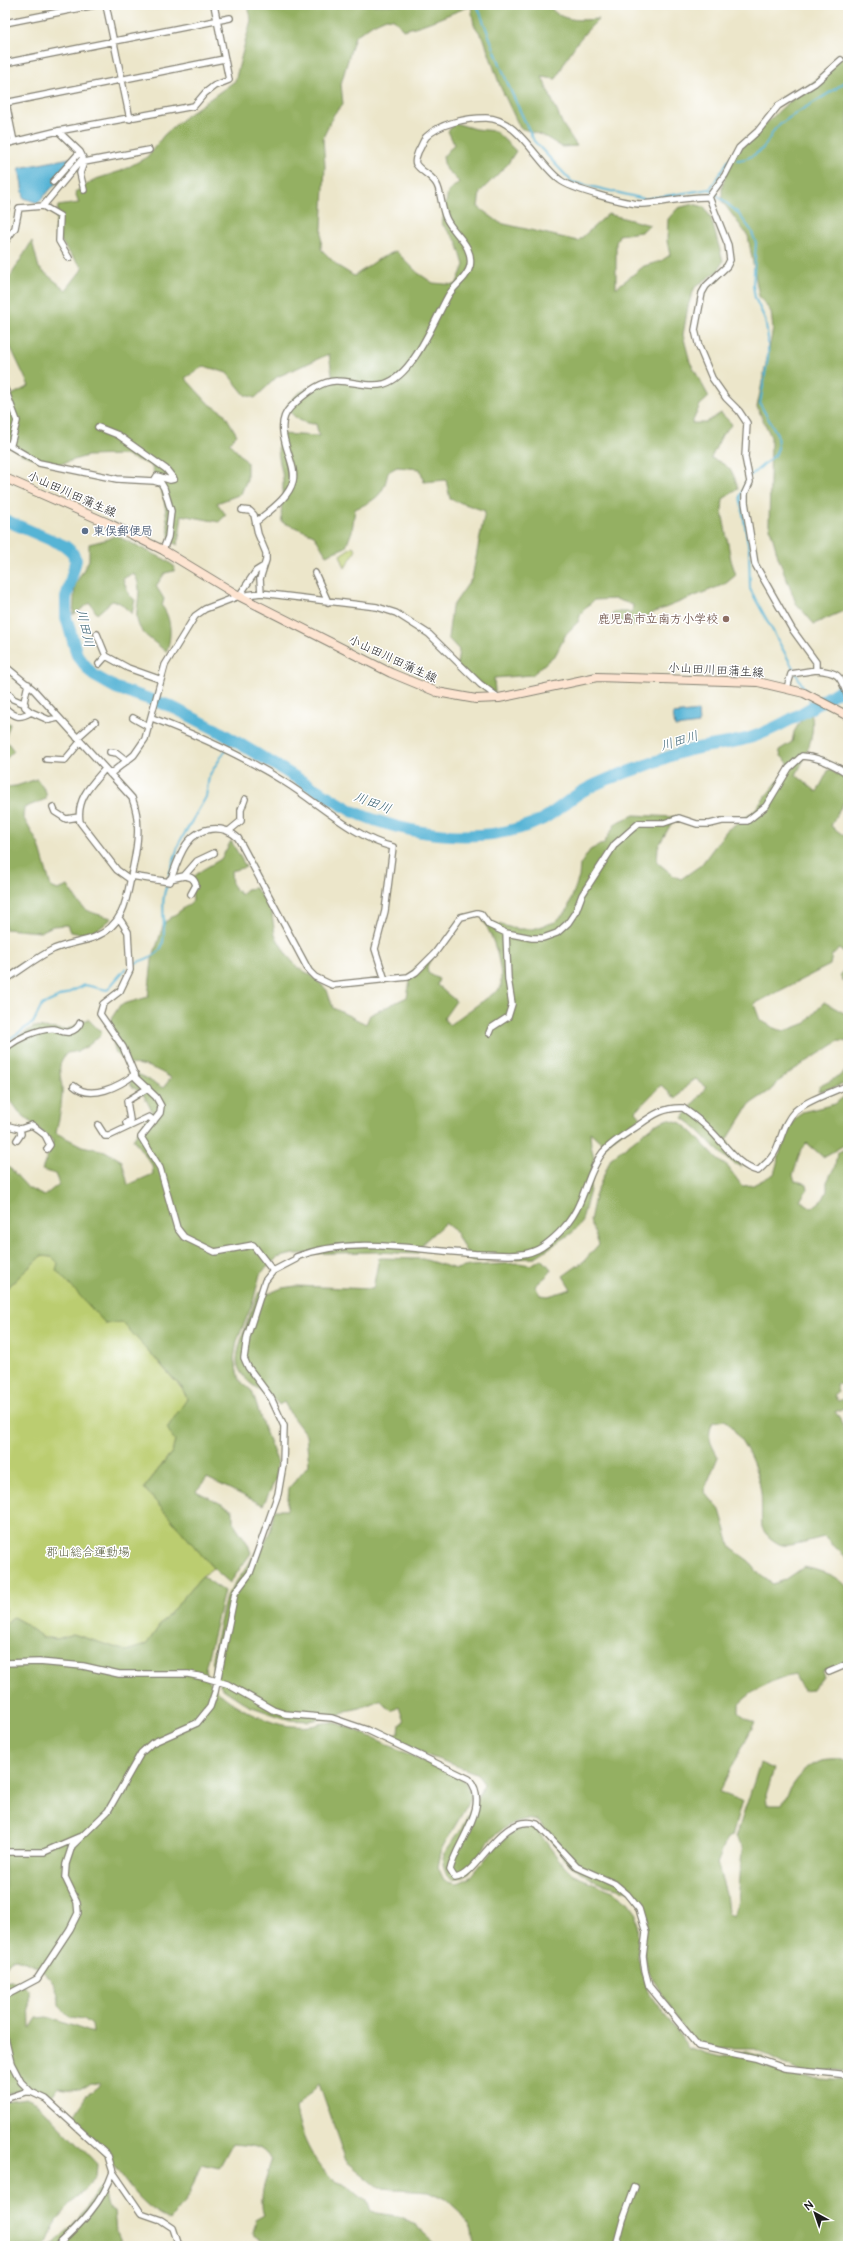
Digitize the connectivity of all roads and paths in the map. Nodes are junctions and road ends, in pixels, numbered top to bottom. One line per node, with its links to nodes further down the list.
1 (95, 5): 6 (street)
2 (106, 5): 7 (street)
3 (214, 5): 5 (street)
4 (230, 18): 5 (street)
5 (218, 20): 7 (street); 8 (street)
6 (5, 23)
7 (114, 41): 10 (street); 11 (street)
8 (224, 59): 11 (street); 13 (street)
9 (841, 60): 22 (street)
10 (5, 63)
11 (122, 80): 12 (street); 13 (street)
12 (5, 102): 15 (street)
13 (130, 119): 14 (street)
14 (58, 131): 15 (street); 18 (street)
15 (14, 142): 16 (street)
16 (5, 144)
17 (149, 150): 19 (street)
18 (80, 152): 19 (street); 20 (street)
19 (81, 163): 21 (street); 24 (street)
20 (53, 182)
21 (84, 190)
22 (712, 193): 34 (street); 45 (street)
23 (5, 198): 25 (street)
24 (43, 206): 26 (street); 27 (street)
25 (5, 212)
26 (5, 242)
27 (69, 258)
28 (5, 389): 30 (street)
29 (98, 427): 32 (street)
30 (8, 443): 32 (street)
31 (5, 478): 35 (main road, 小山田川田蒲生線)
32 (154, 481): 35 (street)
33 (242, 510): 34 (street)
34 (256, 522): 36 (street)
35 (163, 550): 39 (main road, 小山田川田蒲生線)
36 (264, 566): 38 (street); 39 (street)
37 (315, 573): 40 (street)
38 (261, 593): 39 (street); 40 (street)
39 (239, 596): 46 (street); 51 (main road, 小山田川田蒲生線)
40 (328, 602): 51 (street)
41 (97, 634): 42 (street)
42 (106, 656): 43 (street); 46 (street)
43 (100, 664)
44 (5, 666): 47 (street)
45 (816, 670): 48 (street); 50 (street)
46 (160, 679): 55 (street)
47 (28, 684): 52 (street); 57 (street)
48 (787, 688): 51 (main road, 小山田川田蒲生線); 56 (main road, 小山田川田蒲生線)
49 (10, 695): 52 (street)
50 (848, 697)
51 (499, 698)
52 (24, 704): 54 (street)
53 (5, 708): 54 (street)
54 (31, 712): 57 (street)
55 (152, 716): 60 (street); 80 (street)
56 (848, 716)
57 (58, 718): 61 (street)
58 (133, 718): 60 (street)
59 (95, 722): 61 (street)
60 (149, 727): 64 (street)
61 (78, 740): 63 (street); 65 (street)
62 (110, 752): 64 (street)
63 (46, 759)
64 (127, 761): 66 (street)
65 (105, 769): 66 (street); 70 (street)
66 (110, 774): 74 (street)
67 (848, 774): 78 (street)
68 (245, 799): 71 (street)
69 (53, 807): 70 (street)
70 (79, 817): 74 (street)
71 (230, 830): 75 (street); 80 (street)
72 (214, 853): 73 (street)
73 (184, 876): 75 (street); 76 (street)
74 (131, 878): 75 (street); 77 (street)
75 (170, 879)
76 (191, 894)
77 (119, 918): 79 (street); 84 (street)
78 (506, 933): 80 (street); 82 (street)
79 (5, 980)
80 (385, 980)
81 (80, 1023): 83 (street)
82 (489, 1033)
83 (5, 1048)
84 (135, 1074): 86 (street); 87 (street)
85 (848, 1085): 95 (street)
86 (74, 1086)
87 (148, 1088): 88 (street); 89 (street)
88 (154, 1121): 91 (street); 95 (street)
89 (126, 1123)
90 (5, 1125): 92 (street)
91 (98, 1125)
92 (20, 1129): 93 (street); 94 (street)
93 (17, 1140)
94 (47, 1149)
95 (273, 1271): 99 (street)
96 (5, 1663): 99 (street)
97 (848, 1664): 98 (street)
98 (829, 1672)
99 (218, 1681): 100 (street); 104 (street)
100 (83, 1835): 101 (street); 102 (street)
101 (5, 1852)
102 (5, 1996)
103 (5, 2038): 105 (street)
104 (848, 2075)
105 (31, 2092): 106 (street); 107 (street)
106 (5, 2100)
107 (113, 2172): 109 (street); 110 (street)
108 (635, 2187): 111 (street)
109 (57, 2246)
110 (181, 2246)
111 (616, 2246)

